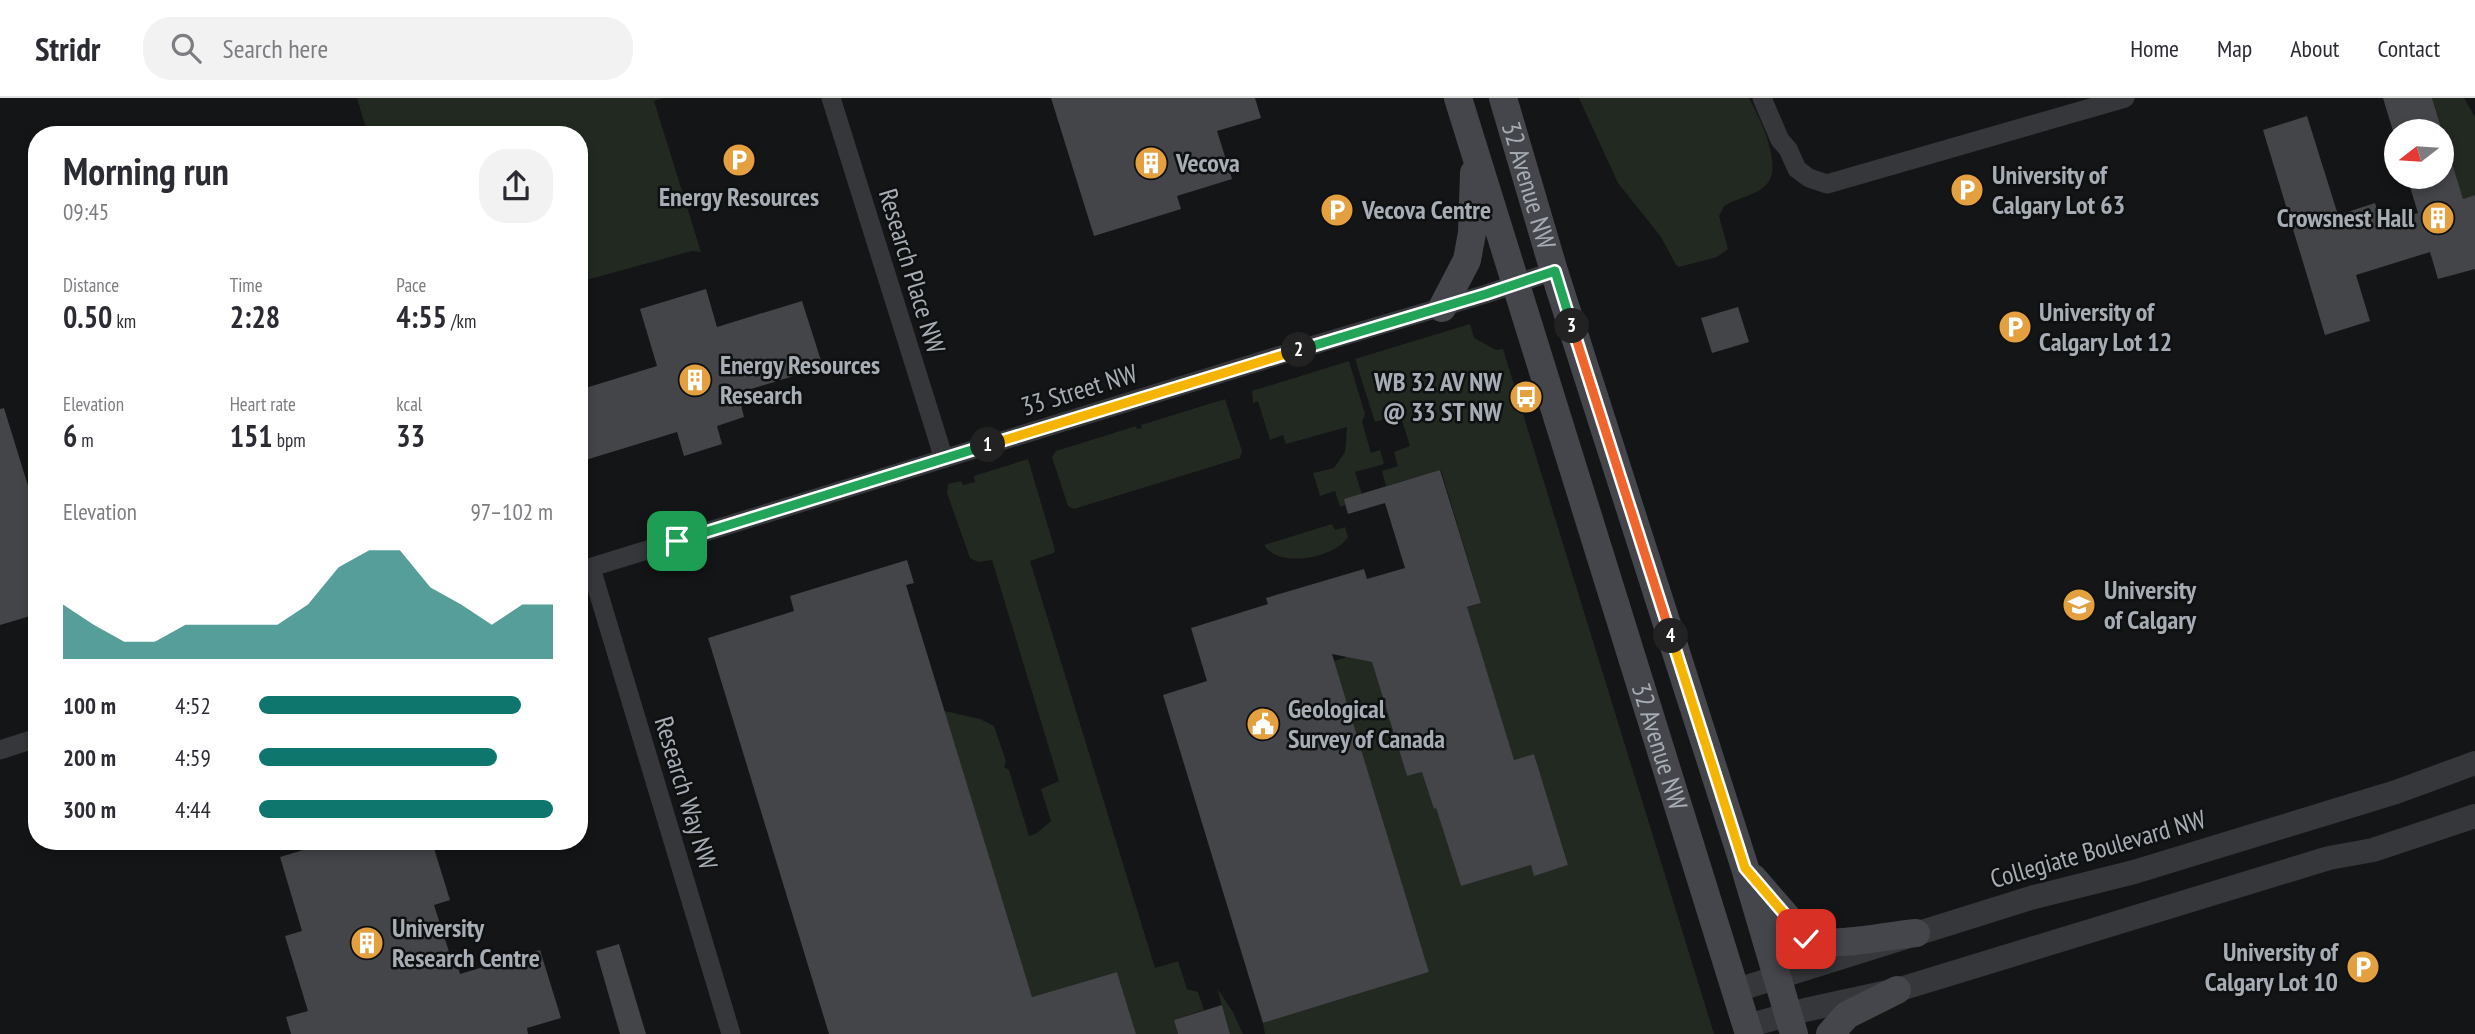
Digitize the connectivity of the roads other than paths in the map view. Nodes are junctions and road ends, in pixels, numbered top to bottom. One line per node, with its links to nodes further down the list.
1 (831, 98): 12 (street, Research Place NW)
2 (1458, 98): 7 (main road, 32 Avenue NW)
3 (1503, 98): 9 (main road, 32 Avenue NW)
4 (1762, 98): 8 (street)
5 (1776, 98): 8 (street)
6 (2125, 98): 8 (street)
7 (1475, 149): 10 (main road, 32 Avenue NW); 11 (main road)
8 (1788, 149)
9 (1555, 271): 10 (street, 33 Street NW); 19 (main road, 32 Avenue NW)
10 (1515, 284): 11 (street, 33 Street NW); 22 (main road, 32 Avenue NW)
11 (1442, 308): 12 (street, 33 Street NW)
12 (943, 459): 13 (street, 33 Street NW)
13 (588, 568)
14 (588, 579): 26 (street, Research Way NW)
15 (28, 741): 16 (street)
16 (0, 750)
17 (2475, 763): 20 (street, Collegiate Boulevard NW)
18 (2475, 816): 23 (street)
19 (1745, 868): 20 (main road); 21 (main road, 32 Avenue NW)
20 (1916, 933): 21 (street, Collegiate Boulevard NW)
21 (1778, 977): 22 (street, Collegiate Boulevard NW); 24 (main road, 32 Avenue NW)
22 (1737, 990): 25 (main road, 32 Avenue NW)
23 (1897, 990): 24 (street); 27 (main road)
24 (1791, 1024): 25 (street)
25 (1748, 1030)
26 (731, 1034)
27 (1830, 1034)

